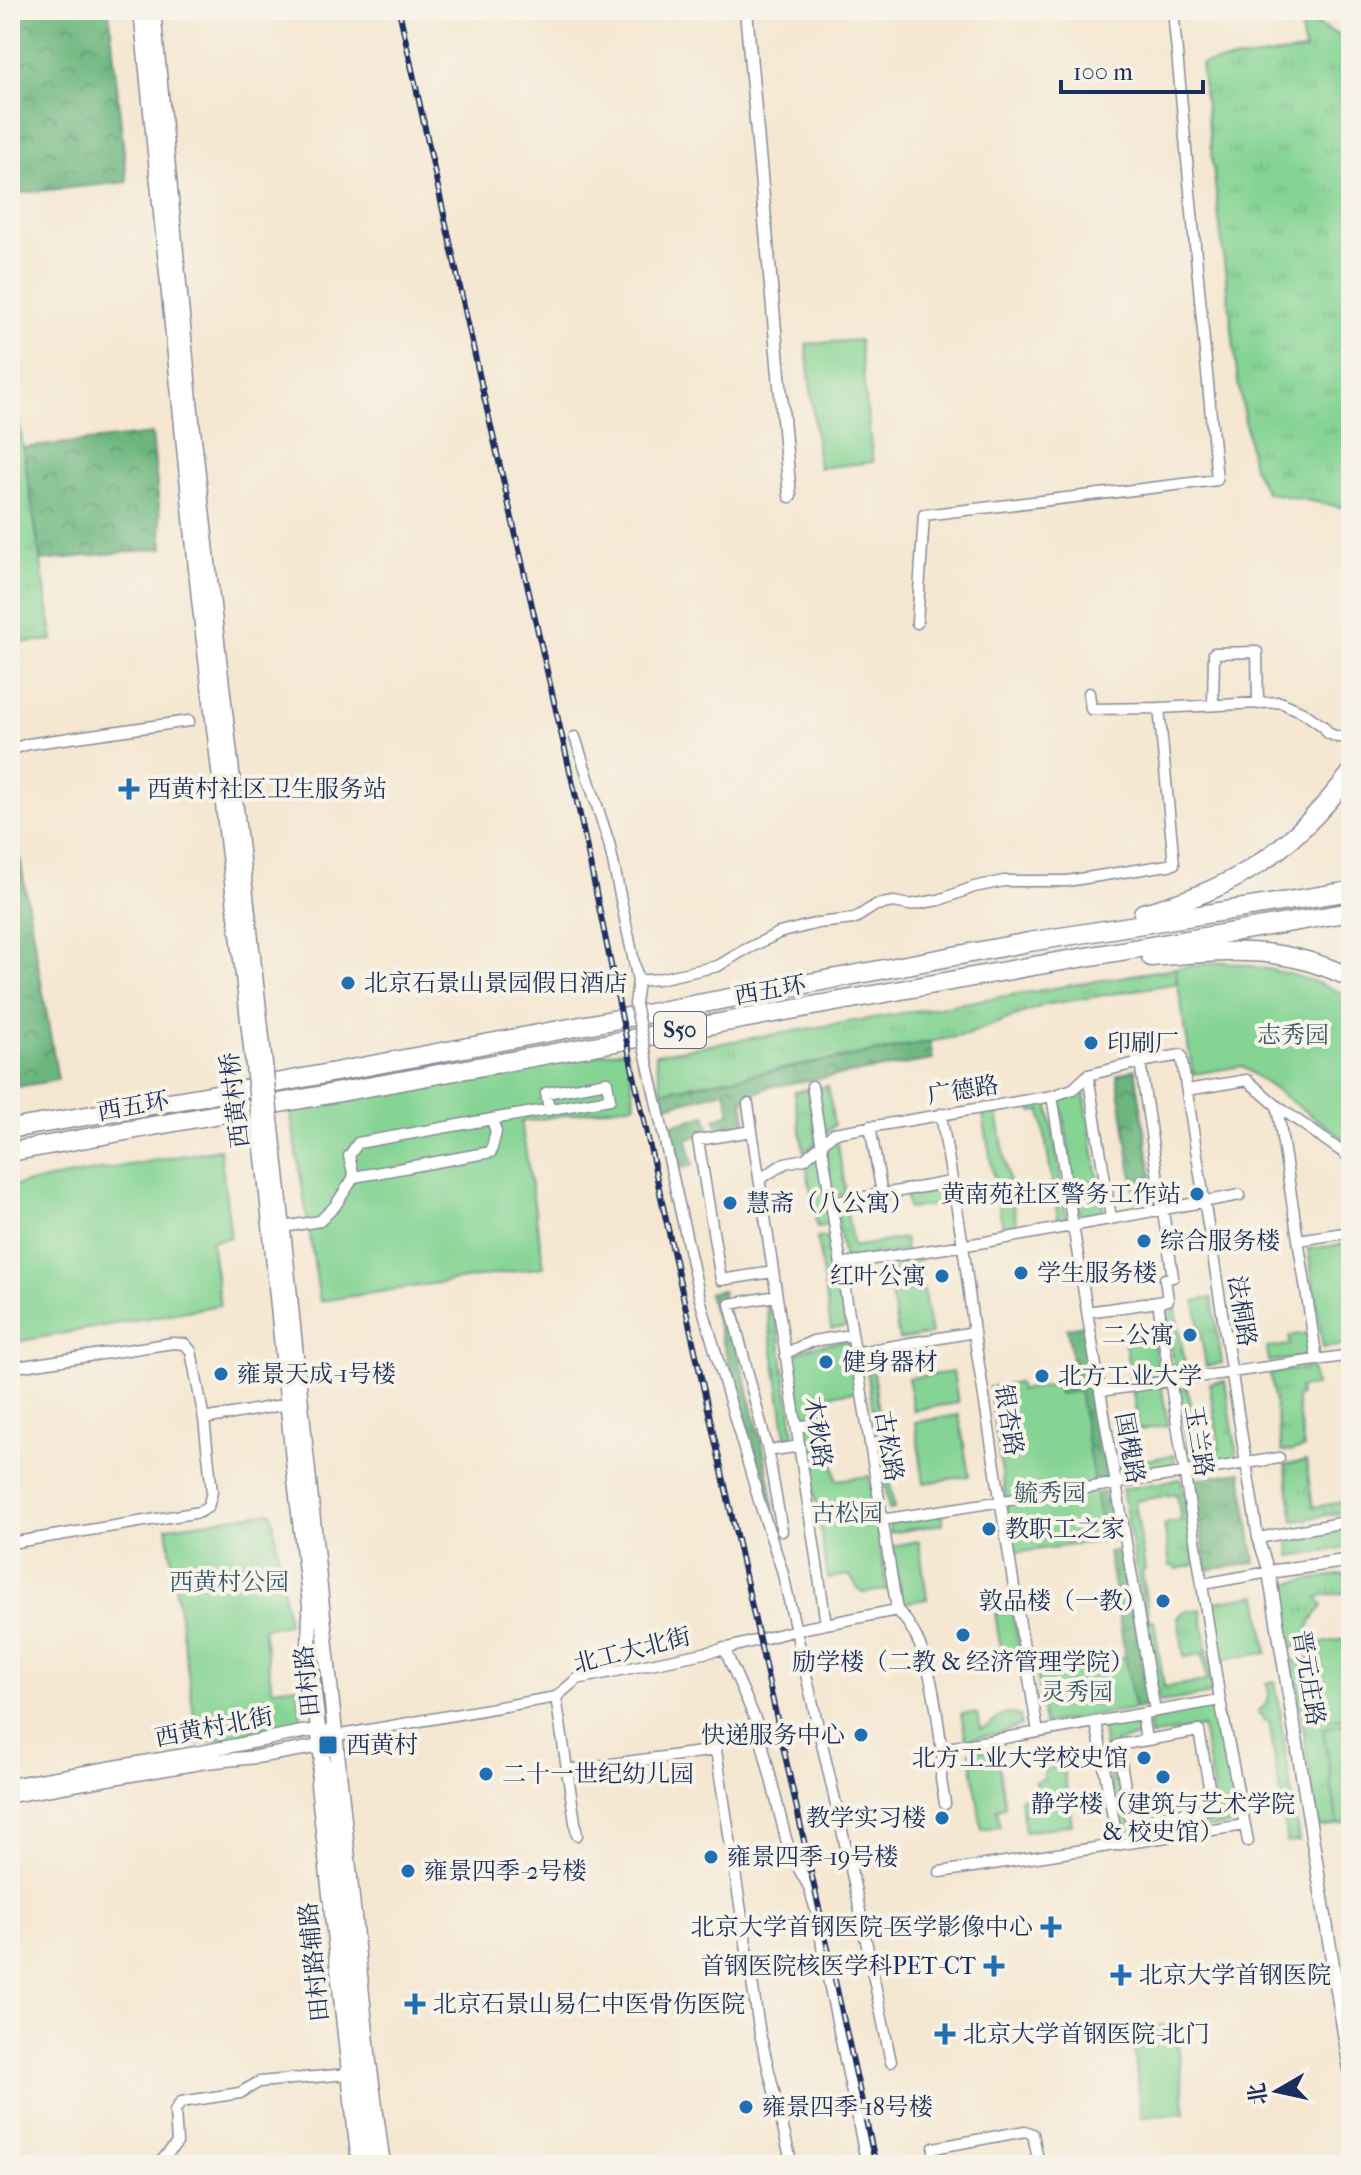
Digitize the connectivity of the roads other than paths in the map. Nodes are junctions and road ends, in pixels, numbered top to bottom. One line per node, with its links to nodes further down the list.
1 (141, 10): 22 (main road)
2 (153, 10): 22 (main road)
3 (746, 10): 5 (street)
4 (1173, 10): 6 (street)
5 (790, 496)
6 (917, 623)
7 (1089, 693): 10 (street)
8 (1258, 704): 9 (street); 9 (street); 13 (street)
9 (1213, 705): 10 (street)
10 (1159, 708): 21 (street)
11 (189, 721): 14 (street)
12 (575, 737): 21 (street)
13 (1351, 737)
14 (10, 750)
15 (1347, 778): 18 (highway)
16 (1351, 891): 18 (highway, 西五环 / S50)
17 (1351, 912): 19 (highway, 西五环 / S50)
18 (1029, 942): 35 (highway, 西五环 / S50)
19 (1033, 966): 20 (highway); 38 (highway, 西五环 / S50)
20 (1351, 978)
21 (638, 981): 91 (street, bridge)
22 (252, 1001): 43 (main road, 西黄村桥, bridge)
23 (1181, 1055): 24 (street, 广德路); 27 (street, 法桐路)
24 (1140, 1062): 25 (street, 广德路); 48 (street)
25 (1088, 1075): 28 (street, 广德路); 49 (street)
26 (812, 1086): 37 (street, 古松路)
27 (1187, 1090): 30 (street); 46 (street, 法桐路)
28 (1052, 1096): 32 (street, 广德路); 50 (street, 国槐路)
29 (748, 1104): 36 (street, 木秋路)
30 (1277, 1106): 39 (street); 53 (street)
31 (549, 1110): 31 (street); 33 (street)
32 (941, 1114): 34 (street, 广德路); 42 (street, 银杏路)
33 (492, 1119): 40 (street); 40 (street)
34 (870, 1126): 37 (street, 广德路); 44 (street)
35 (10, 1129)
36 (752, 1131): 41 (street, 木秋路); 56 (street)
37 (822, 1145): 41 (street, 广德路); 47 (street, 古松路)
38 (10, 1152)
39 (1351, 1158)
40 (354, 1177): 51 (street)
41 (760, 1179): 56 (street, 木秋路)
42 (951, 1182): 44 (street); 54 (street, 银杏路)
43 (273, 1192): 51 (main road, 田村路); 70 (main road, 田村路)
44 (882, 1194): 47 (street)
45 (1240, 1195): 46 (street)
46 (1204, 1202): 48 (street); 67 (street, 法桐路)
47 (831, 1203): 55 (street, 古松路)
48 (1163, 1208): 49 (street); 58 (street)
49 (1111, 1218): 50 (street)
50 (1073, 1225): 54 (street); 59 (street, 国槐路)
51 (283, 1227): 99 (main road, 田村路)
52 (1351, 1232): 53 (street)
53 (1298, 1240): 65 (street)
54 (963, 1245): 55 (street); 60 (street, 银杏路)
55 (841, 1264): 61 (street, 古松路)
56 (773, 1272): 57 (street, 木秋路)
57 (776, 1296): 62 (street, 木秋路); 75 (street)
58 (1158, 1302): 59 (street); 68 (street, 玉兰路)
59 (1087, 1312): 69 (street, 国槐路)
60 (974, 1332): 63 (street); 80 (street, 银杏路)
61 (851, 1335): 62 (street); 63 (street, 古松路)
62 (786, 1353): 73 (street, 木秋路)
63 (854, 1353): 81 (street, 古松路)
64 (1351, 1355): 65 (street)
65 (1317, 1360): 67 (street)
66 (10, 1368): 71 (street)
67 (1231, 1371): 68 (street); 77 (street, 法桐路)
68 (1170, 1381): 69 (street); 78 (street, 玉兰路)
69 (1100, 1391): 79 (street, 国槐路)
70 (288, 1404): 71 (street); 101 (main road, 田村路)
71 (204, 1419): 85 (street)
72 (815, 1424): 73 (street)
73 (798, 1427): 74 (street, 木秋路)
74 (800, 1446): 75 (street); 90 (street, 木秋路)
75 (768, 1451): 83 (street)
76 (1279, 1458): 77 (street)
77 (1246, 1464): 78 (street); 84 (street, 法桐路)
78 (1184, 1474): 79 (street); 88 (street, 玉兰路)
79 (1115, 1484): 80 (street); 95 (street, 国槐路)
80 (1001, 1501): 81 (street); 98 (street, 银杏路)
81 (881, 1520): 89 (street, 古松路)
82 (1351, 1521): 84 (street)
83 (782, 1531)
84 (1258, 1538): 87 (street, 法桐路)
85 (10, 1543)
86 (1351, 1560): 87 (street)
87 (1269, 1572): 88 (street); 114 (street, 晋元庄路)
88 (1203, 1584): 94 (street, 玉兰路)
89 (897, 1610): 90 (street, 北工大北街); 102 (street, 古松路)
90 (826, 1624): 91 (street, 北工大北街)
91 (798, 1629): 92 (street, 北工大北街); 112 (street)
92 (724, 1648): 93 (street, 北工大北街); 121 (street)
93 (556, 1697): 99 (street, 北工大北街); 103 (street)
94 (1220, 1700): 95 (street); 107 (street, 玉兰路)
95 (1155, 1711): 96 (street)
96 (1142, 1714): 97 (street); 100 (street)
97 (1096, 1722): 98 (street); 110 (street)
98 (1038, 1732): 102 (street)
99 (335, 1736): 101 (street); 119 (main road, 田村路)
100 (1146, 1740): 100 (street)
101 (320, 1743): 104 (street, 西黄村北街); 105 (street, 西黄村北街); 113 (street, 田村路辅路); 115 (main road, 田村路)
102 (942, 1749): 106 (street, 古松路)
103 (567, 1770): 108 (street); 120 (street)
104 (10, 1785)
105 (10, 1796)
106 (945, 1804)
107 (1245, 1825): 109 (street, 玉兰路); 110 (street)
108 (577, 1835)
109 (1248, 1841)
110 (1118, 1845): 111 (street)
111 (940, 1872)
112 (891, 2062)
113 (348, 2074): 115 (street, 田村路辅路); 116 (street)
114 (1351, 2076)
115 (359, 2121): 117 (street, 田村路辅路); 118 (main road, 田村路)
116 (162, 2165)
117 (358, 2165)
118 (369, 2165)
119 (383, 2165)
120 (792, 2165)
121 (867, 2165)
122 (934, 2165): 123 (street)
123 (1039, 2165)

